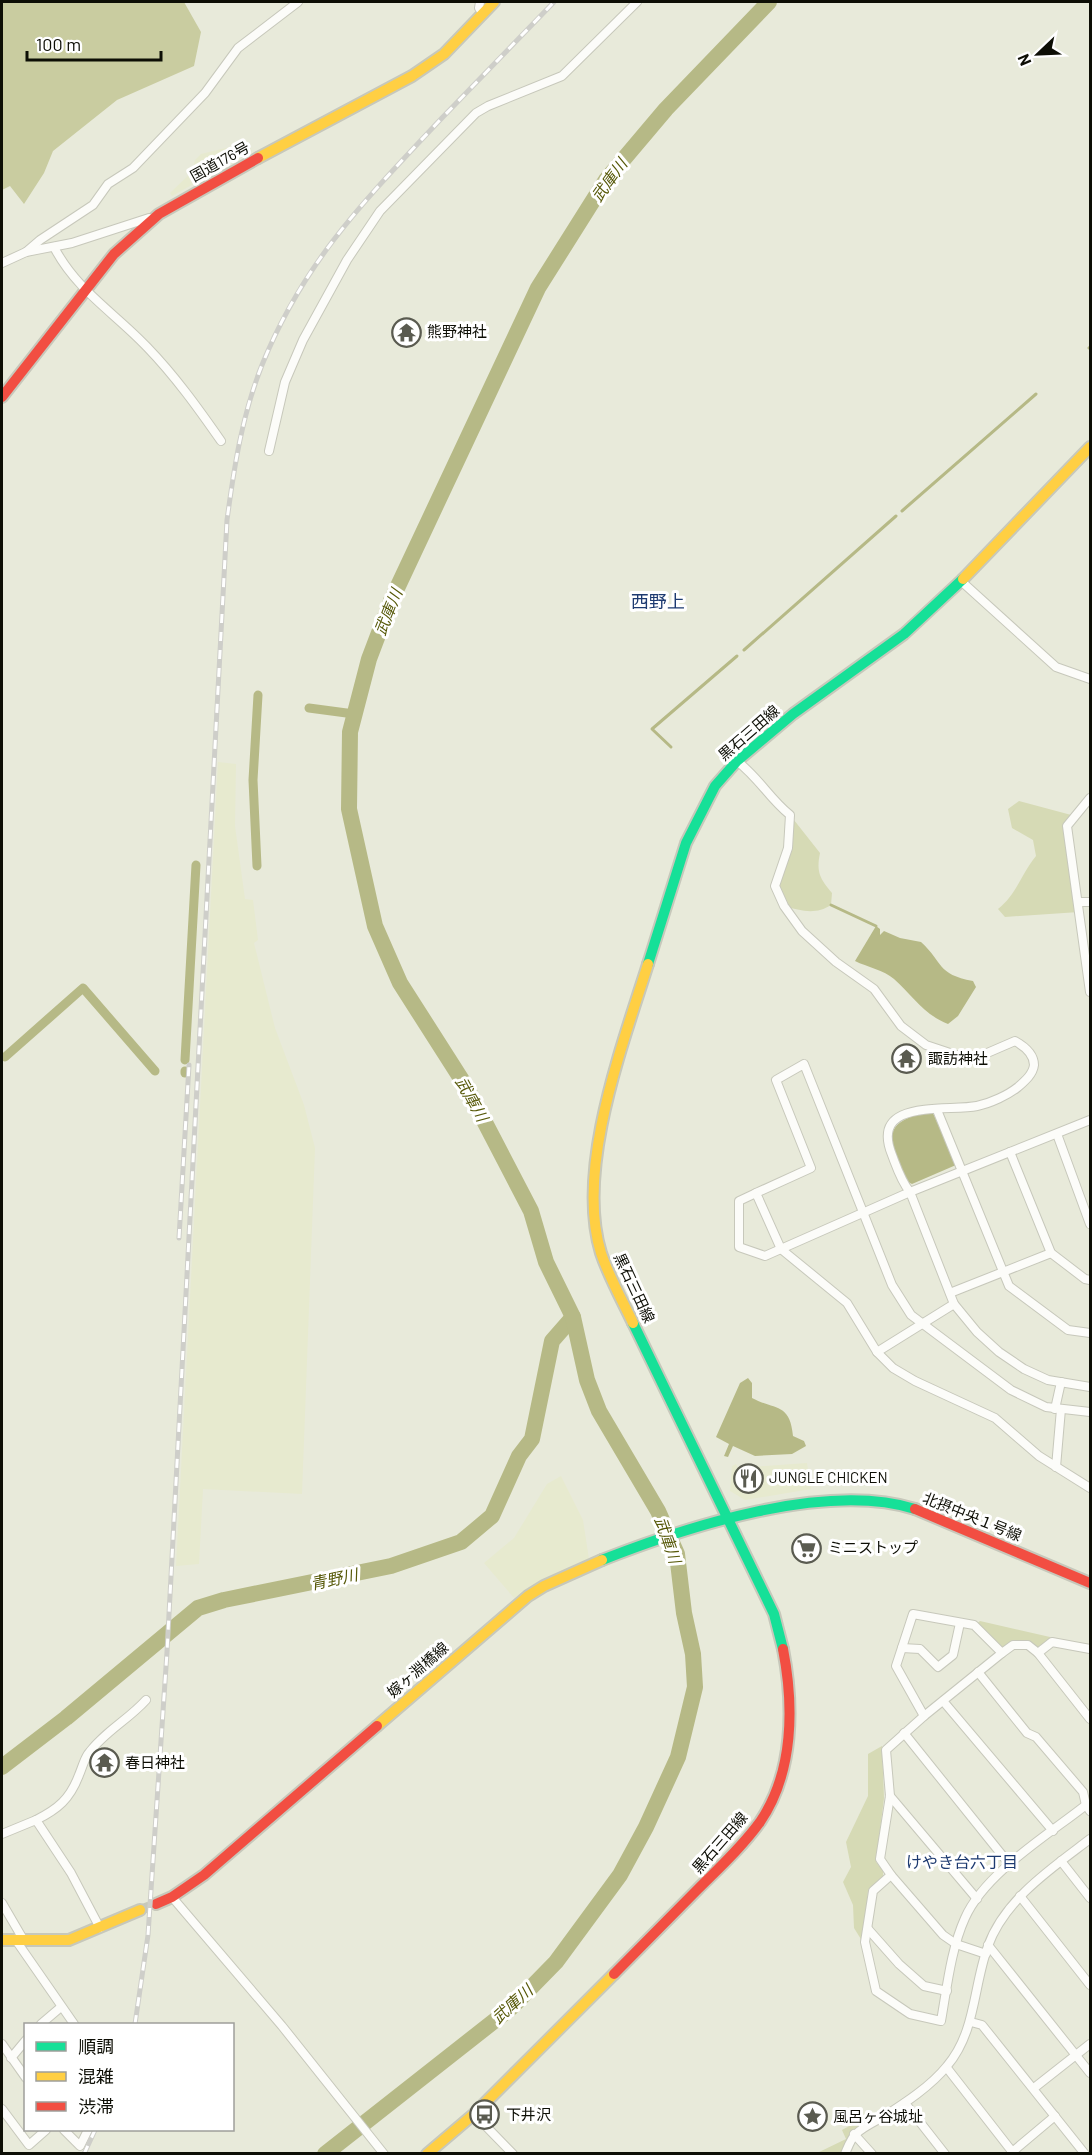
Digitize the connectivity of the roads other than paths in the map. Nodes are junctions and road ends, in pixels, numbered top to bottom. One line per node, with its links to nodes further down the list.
1 (298, 2): 8 (street)
2 (480, 2): 5 (street)
3 (494, 2): 5 (main road, 国道176号)
4 (637, 2): 14 (street)
5 (483, 14): 6 (main road, 国道176号)
6 (159, 214): 7 (street); 10 (main road, 国道176号)
7 (54, 247): 8 (street); 10 (street)
8 (26, 252): 9 (street)
9 (2, 262)
10 (84, 290): 11 (main road, 国道176号); 12 (street)
11 (2, 397)
12 (221, 441)
13 (1090, 447): 15 (main road, 黒石三田線)
14 (269, 451)
15 (961, 581): 16 (street); 17 (main road, 黒石三田線)
16 (1090, 679)
17 (737, 761): 23 (street); 47 (main road, 黒石三田線)
18 (1090, 798): 19 (street)
19 (1078, 902): 20 (street); 21 (street)
20 (1090, 902)
21 (1088, 955): 22 (street)
22 (1090, 992)
23 (937, 1110): 27 (street); 28 (street)
24 (1090, 1120): 25 (street)
25 (1057, 1134): 26 (street); 31 (street)
26 (1010, 1152): 27 (street); 33 (street)
27 (964, 1171): 28 (street); 34 (street)
28 (910, 1192): 30 (street); 36 (street)
29 (756, 1193): 30 (street); 32 (street); 32 (street)
30 (865, 1213): 32 (street); 38 (street)
31 (1090, 1224)
32 (782, 1249): 40 (street)
33 (1051, 1253): 34 (street); 35 (street)
34 (1004, 1272): 36 (street); 39 (street)
35 (1090, 1280)
36 (950, 1293): 37 (street)
37 (954, 1304): 38 (street); 41 (street)
38 (921, 1324): 40 (street); 43 (street)
39 (1090, 1332)
40 (877, 1352): 45 (street)
41 (1061, 1382): 42 (street); 43 (street)
42 (1090, 1387)
43 (1058, 1409): 44 (street); 45 (street)
44 (1090, 1412)
45 (1056, 1467): 46 (street)
46 (1090, 1488)
47 (730, 1519): 48 (main road, 北摂中央１号線); 49 (main road, 北摂中央１号線); 101 (main road, 黒石三田線)
48 (717, 1523): 71 (main road, 嫁ヶ淵橋線)
49 (1090, 1583)
50 (960, 1623): 51 (street); 51 (street); 53 (street)
51 (902, 1648): 58 (street)
52 (1090, 1649): 54 (street)
53 (1002, 1653): 54 (street); 55 (street)
54 (1038, 1653): 59 (street)
55 (978, 1672): 57 (street); 62 (street)
56 (146, 1700): 63 (street)
57 (943, 1701): 58 (street); 64 (street)
58 (924, 1716): 60 (street)
59 (1090, 1719)
60 (904, 1733): 61 (street); 68 (street)
61 (890, 1796): 69 (street); 73 (street)
62 (1088, 1808): 64 (street)
63 (36, 1820): 65 (street); 77 (street)
64 (1053, 1831): 68 (street)
65 (2, 1834)
66 (1090, 1839): 67 (street)
67 (1061, 1861): 70 (street); 72 (street)
68 (1010, 1865): 73 (street)
69 (891, 1875): 78 (street); 81 (street)
70 (1020, 1896): 82 (street); 84 (street)
71 (172, 1897): 75 (main road, 嫁ヶ淵橋線); 108 (street)
72 (1090, 1898)
73 (977, 1899): 81 (street)
74 (2, 1904): 79 (street)
75 (156, 1904)
76 (140, 1910): 77 (main road)
77 (100, 1928): 79 (main road)
78 (868, 1929): 85 (street); 85 (street)
79 (19, 1939): 80 (main road); 86 (street)
80 (2, 1940)
81 (956, 1944): 83 (street); 85 (street)
82 (988, 1945): 83 (street); 93 (street)
83 (986, 1954): 87 (street)
84 (1090, 1985)
85 (947, 1991)
86 (61, 2007): 88 (street); 89 (street)
87 (971, 2022): 95 (street); 98 (street)
88 (43, 2023)
89 (73, 2023)
90 (24, 2042): 94 (street)
91 (1090, 2043): 93 (street)
92 (2, 2044): 94 (street)
93 (1076, 2055): 96 (street); 98 (street)
94 (11, 2058): 97 (street)
95 (947, 2068): 99 (street); 107 (street)
96 (1090, 2073)
97 (24, 2075)
98 (1034, 2088): 102 (street)
99 (905, 2103): 106 (street); 113 (street)
100 (2, 2109): 103 (street)
101 (474, 2114): 109 (main road, 黒石三田線); 110 (street)
102 (1055, 2116): 107 (street); 114 (street)
103 (45, 2131)
104 (65, 2131): 105 (street)
105 (88, 2131)
106 (854, 2134): 111 (street); 112 (street)
107 (1012, 2153)
108 (384, 2154)
109 (427, 2154)
110 (513, 2154)
111 (845, 2154)
112 (872, 2154)
113 (945, 2154)
114 (1085, 2154)

